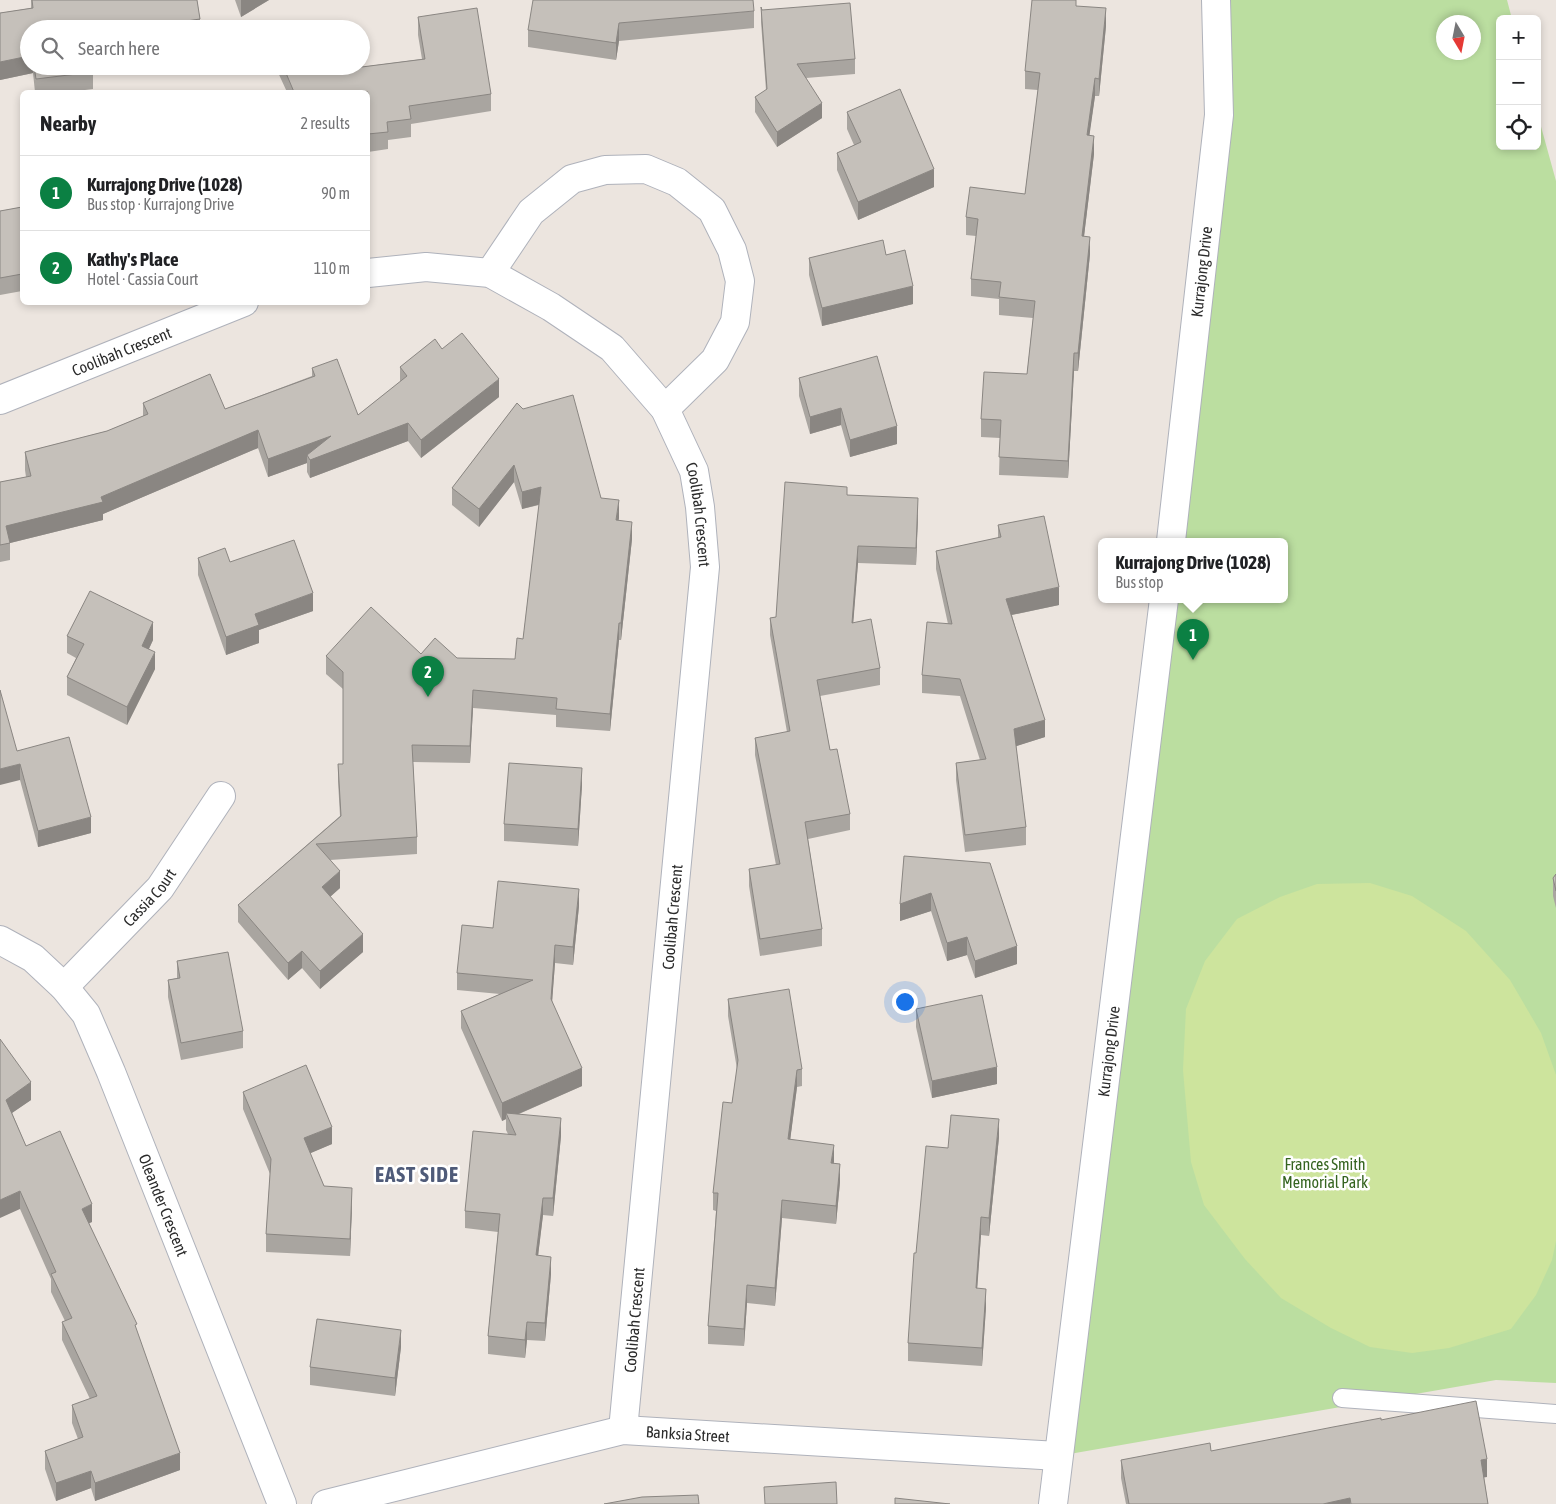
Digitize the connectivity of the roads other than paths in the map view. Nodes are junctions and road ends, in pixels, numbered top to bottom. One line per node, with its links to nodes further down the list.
1 (1216, 0): 7 (street, Kurrajong Drive)
2 (370, 273): 3 (street, Coolibah Crescent)
3 (490, 273): 6 (street, Coolibah Crescent); 6 (street)
4 (237, 305): 5 (street, Coolibah Crescent)
5 (0, 400)
6 (665, 410): 14 (street, Coolibah Crescent)
7 (1171, 538)
8 (1164, 603): 15 (street, Kurrajong Drive)
9 (221, 796): 11 (street, Cassia Court)
10 (0, 940): 11 (street, Oleander Crescent)
11 (64, 987): 16 (street, Oleander Crescent)
12 (1342, 1398): 13 (lane)
13 (1556, 1414)
14 (623, 1430): 15 (street, Banksia Street); 17 (street, Banksia Street)
15 (1058, 1456): 18 (street, Kurrajong Drive)
16 (282, 1504)
17 (326, 1504)
18 (1053, 1504)

